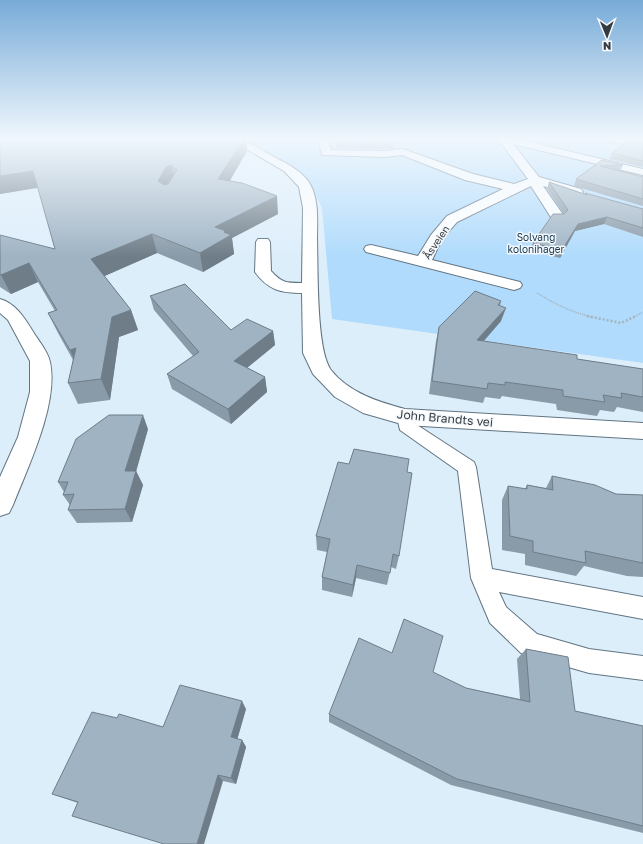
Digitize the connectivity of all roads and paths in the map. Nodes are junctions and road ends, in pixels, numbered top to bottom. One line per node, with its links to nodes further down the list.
1 (298, 178): 11 (street, John Brandts vei)
2 (475, 178): 4 (street)
3 (535, 180): 4 (street, Åsveien); 5 (street); 6 (street)
4 (515, 188): 9 (street, Åsveien)
5 (586, 195)
6 (557, 216)
7 (263, 242): 11 (street)
8 (371, 249): 9 (street, Åsveien)
9 (422, 262): 10 (street, Åsveien)
10 (514, 285): 13 (path)
11 (310, 288): 14 (street, John Brandts vei)
12 (0, 304): 16 (street)
13 (643, 312)
14 (405, 416): 15 (street, John Brandts vei); 17 (lane)
15 (643, 432)
16 (0, 505)
17 (482, 578): 18 (lane); 19 (lane)
18 (643, 608)
19 (643, 668)

